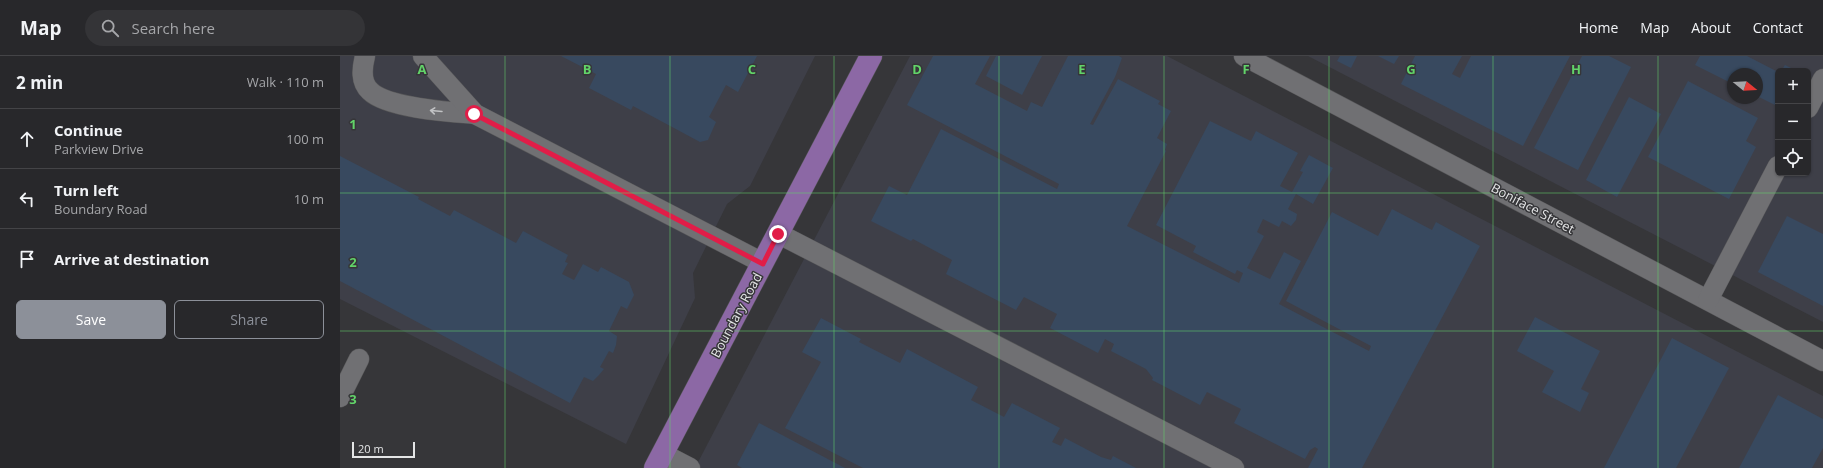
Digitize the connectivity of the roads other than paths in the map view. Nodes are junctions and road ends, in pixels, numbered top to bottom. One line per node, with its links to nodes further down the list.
1 (365, 56): 7 (street, one-way to 1)
2 (423, 56): 7 (street)
3 (871, 56): 9 (main road, Boundary Road)
4 (1244, 56): 11 (street, Boniface Street)
5 (1823, 79): 6 (street)
6 (1810, 104)
7 (474, 114): 10 (street)
8 (1775, 172): 11 (street)
9 (778, 234): 10 (main road, Boundary Road); 17 (street)
10 (763, 264): 15 (main road, Boundary Road)
11 (1708, 300): 13 (street, Boniface Street)
12 (359, 359): 14 (street)
13 (1823, 361)
14 (340, 397)
15 (659, 461): 16 (street)
16 (690, 468)
17 (1234, 468)

